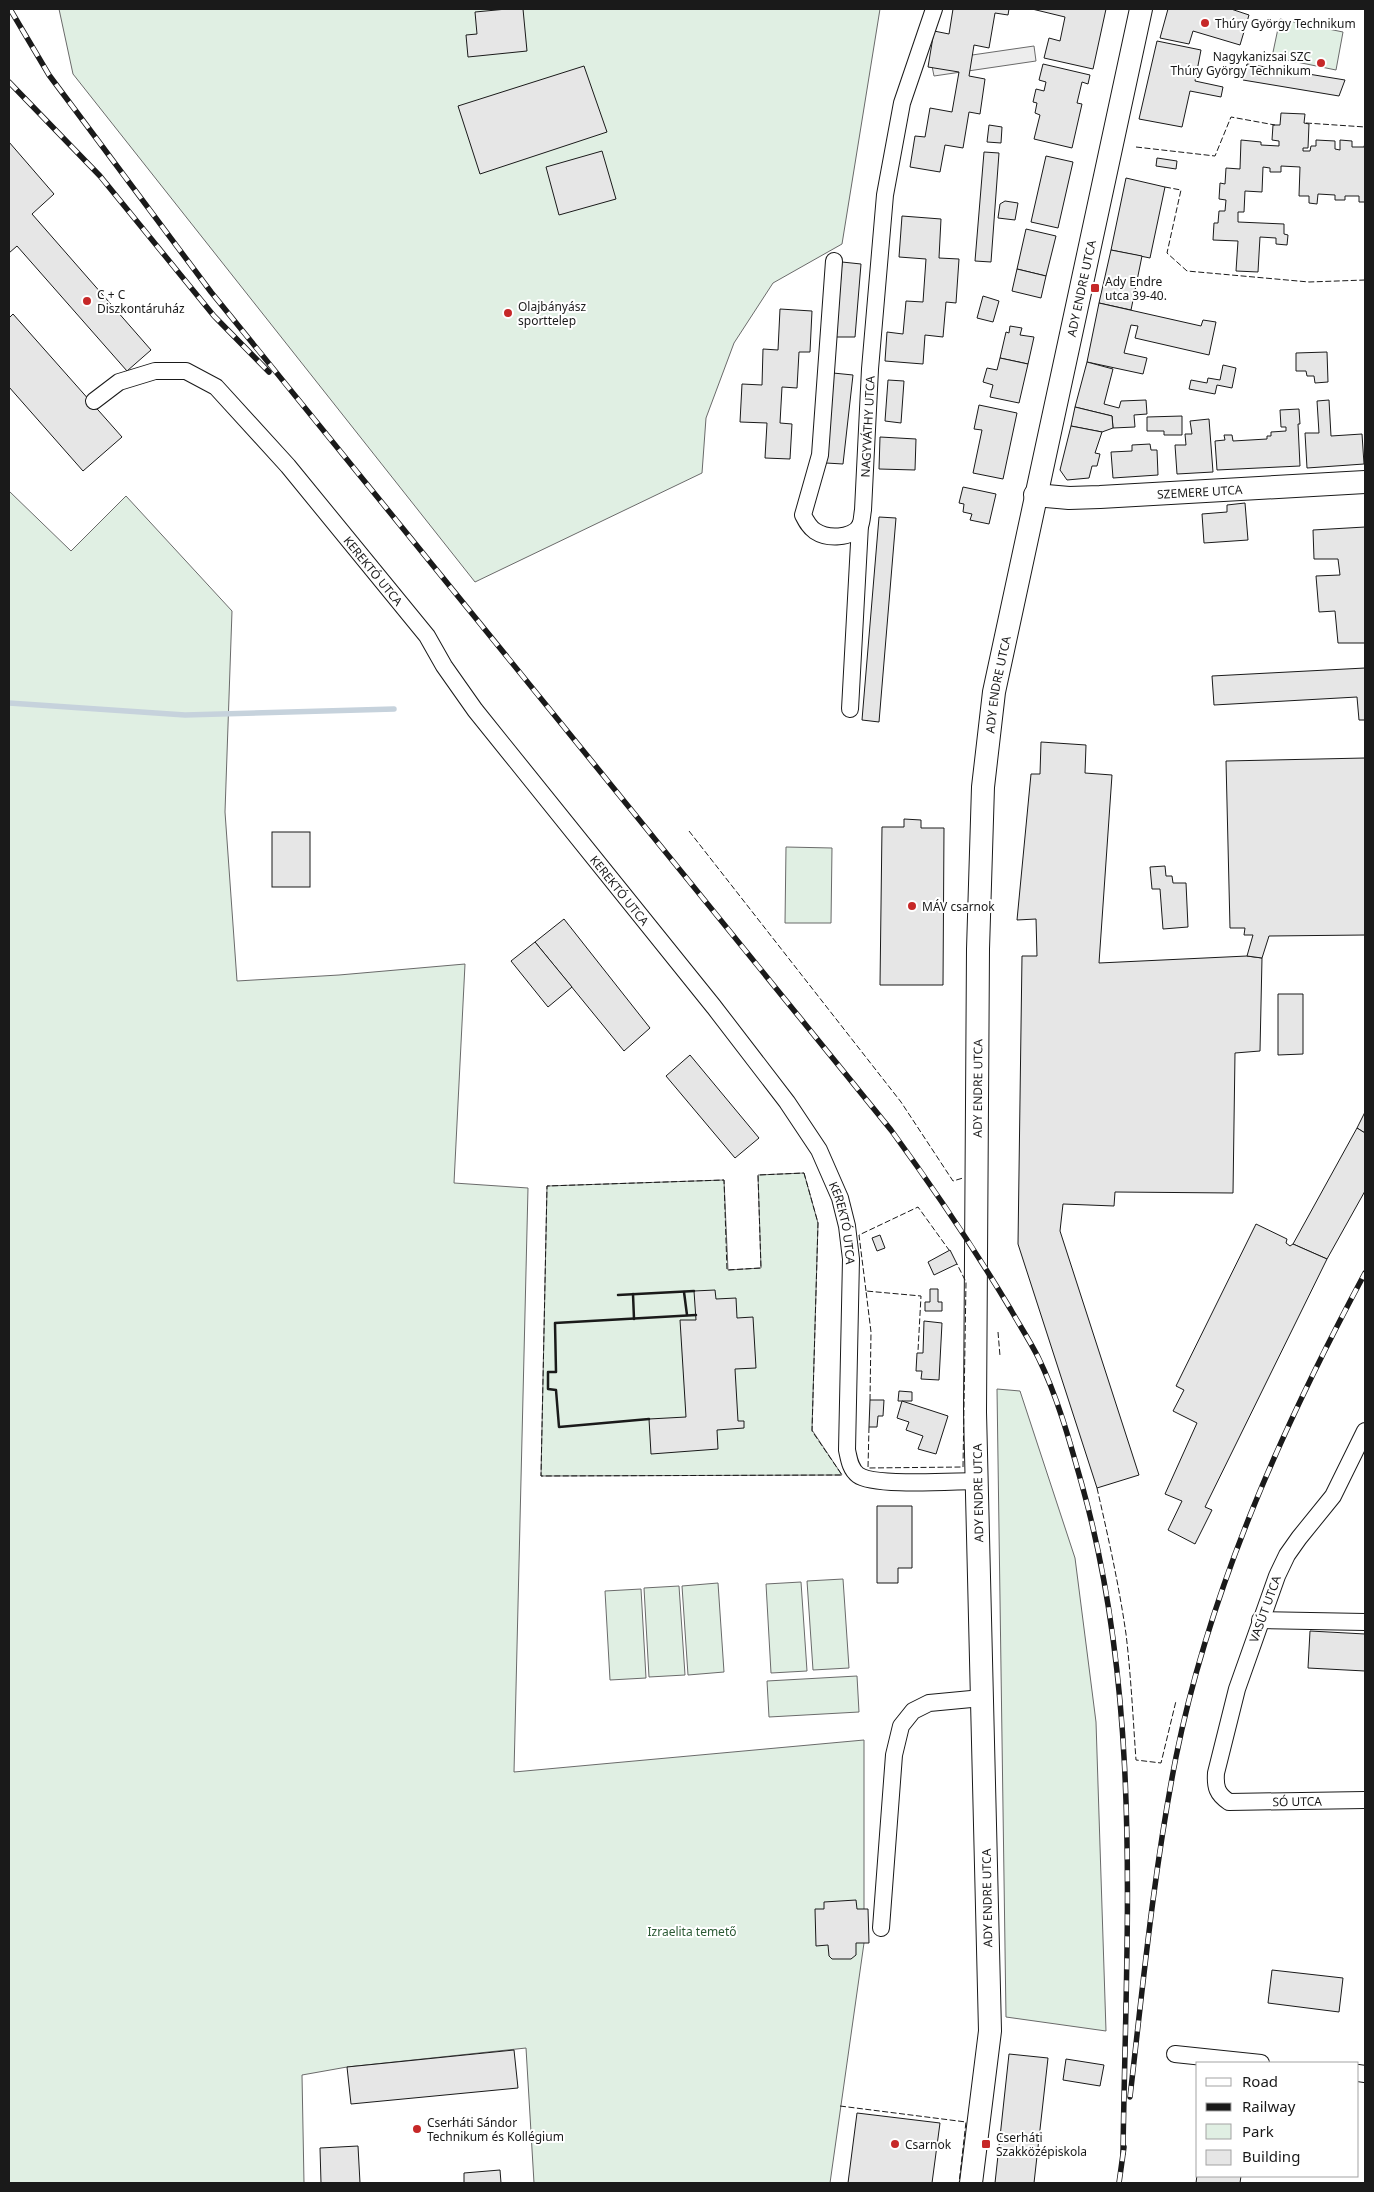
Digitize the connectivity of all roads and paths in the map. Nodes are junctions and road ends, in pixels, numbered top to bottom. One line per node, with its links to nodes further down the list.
1 (934, 9): 7 (street, NAGYVÁTHY UTCA)
2 (1141, 9): 6 (street, ADY ENDRE UTCA)
3 (834, 261): 7 (street)
4 (94, 401): 10 (street, KEREKTÓ UTCA)
5 (1365, 482): 6 (street, SZEMERE UTCA)
6 (1035, 495): 10 (street, ADY ENDRE UTCA)
7 (860, 525): 8 (street, NAGYVÁTHY UTCA)
8 (850, 709)
9 (1365, 1431): 11 (street, VASÚT UTCA)
10 (977, 1481): 13 (street, ADY ENDRE UTCA)
11 (1260, 1620): 12 (street); 15 (street, VASÚT UTCA)
12 (1365, 1622)
13 (982, 1698): 16 (street); 19 (street, ADY ENDRE UTCA)
14 (1365, 1800): 15 (street, SÓ UTCA)
15 (1229, 1802)
16 (881, 1928)
17 (1175, 2054): 18 (street)
18 (1252, 2062)
19 (972, 2183)

